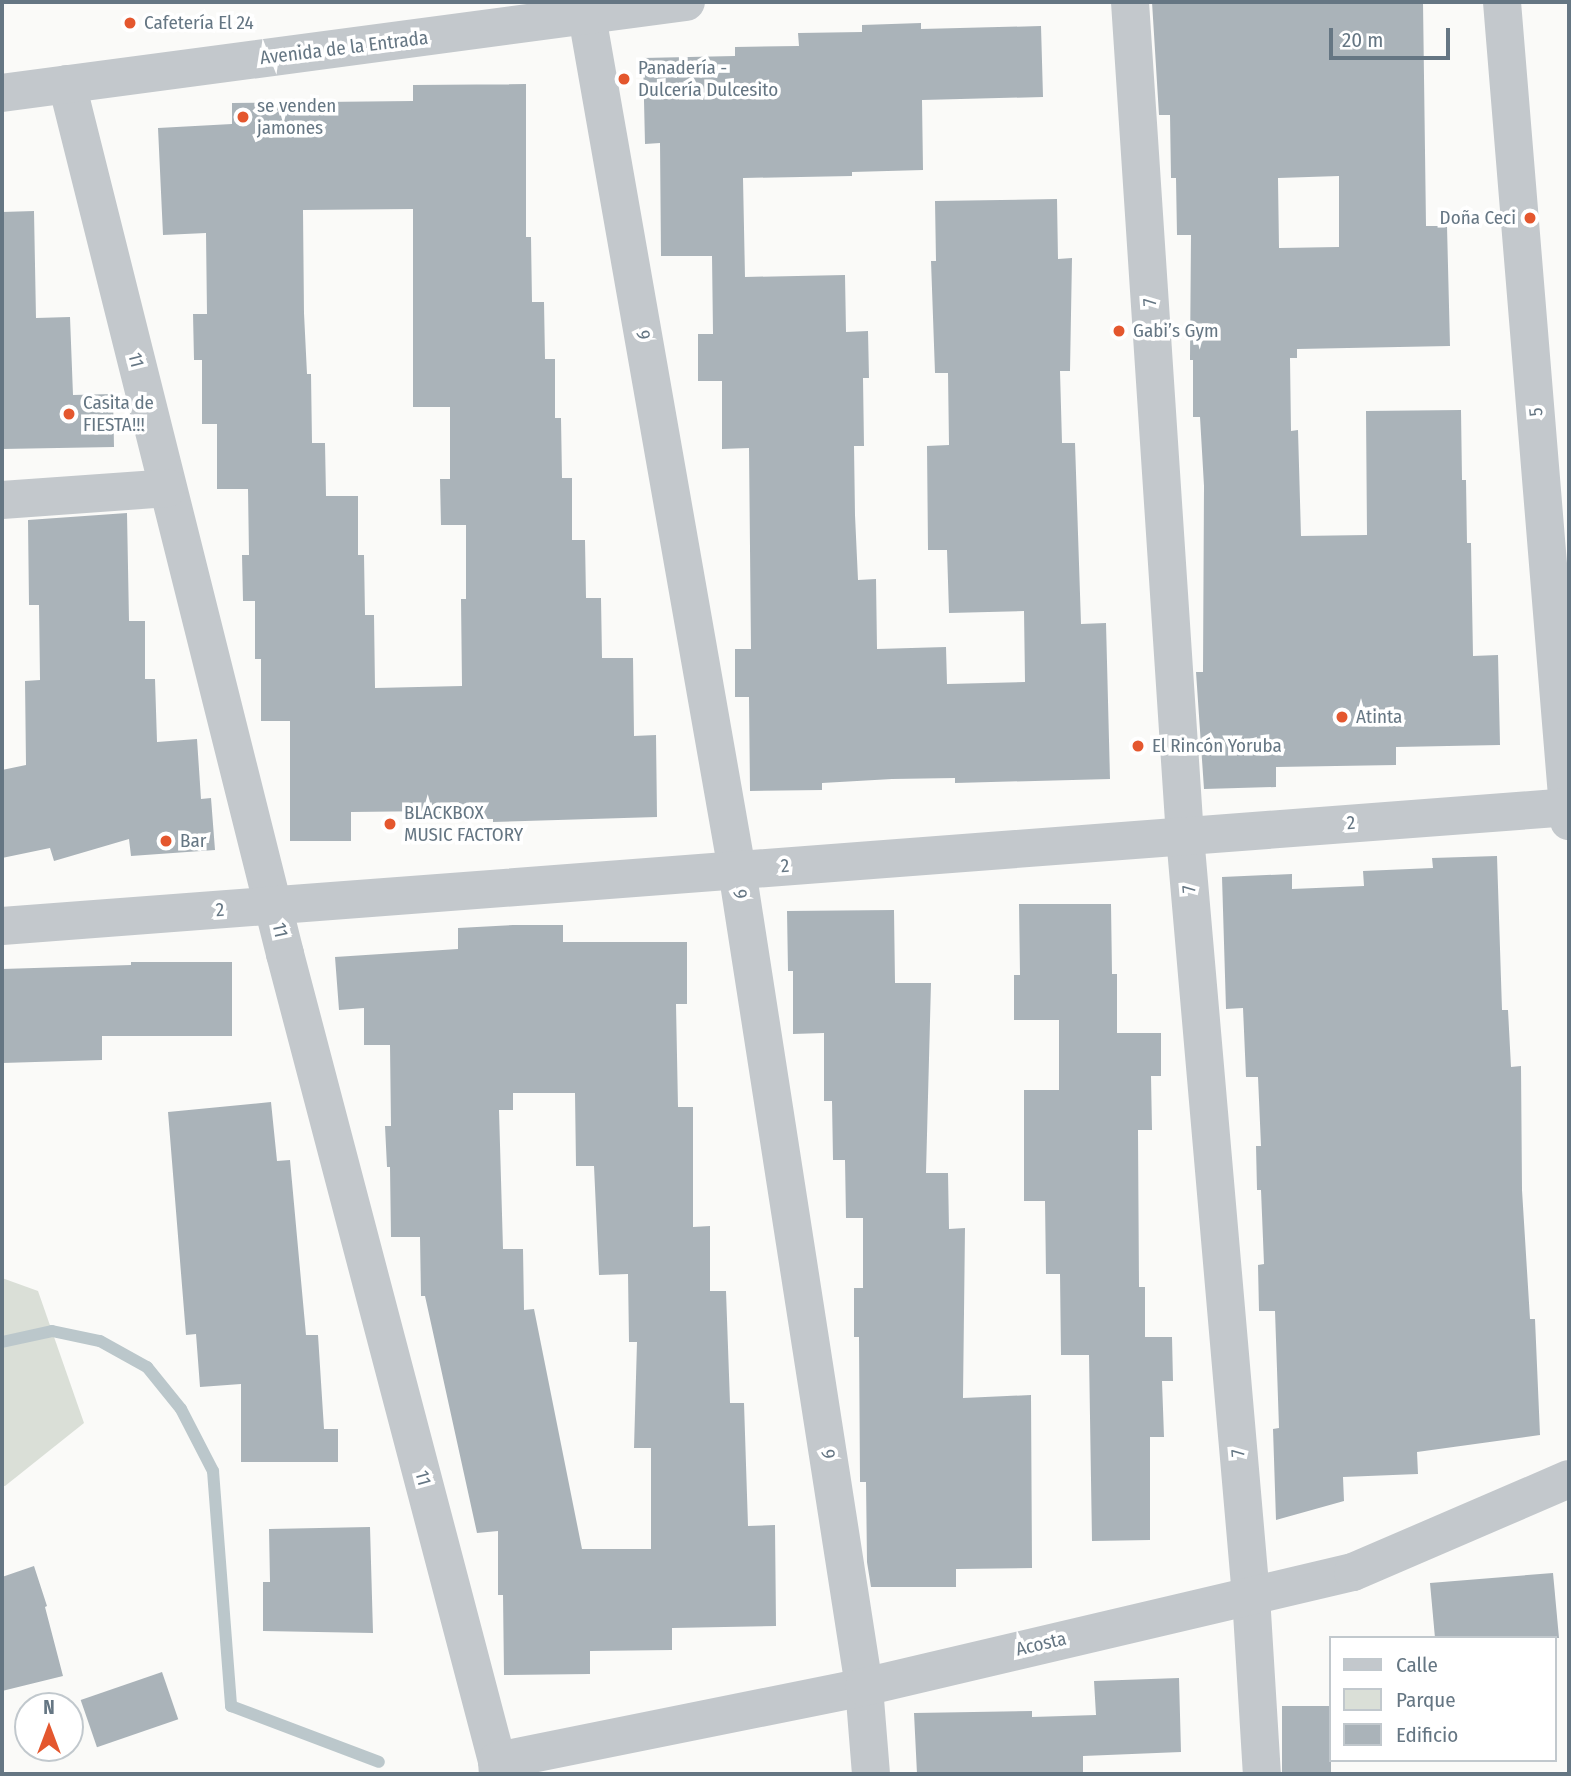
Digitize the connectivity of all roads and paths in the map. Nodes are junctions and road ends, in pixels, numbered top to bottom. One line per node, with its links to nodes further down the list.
1 (686, 2): 4 (street, Avenida de la Entrada)
2 (1130, 2): 10 (street, 7)
3 (1502, 2): 9 (street, 5)
4 (587, 16): 5 (street, Avenida de la Entrada); 11 (street, 9)
5 (67, 83): 6 (street, Avenida de la Entrada); 7 (street, 11)
6 (2, 93)
7 (168, 488): 8 (street); 12 (street, 11)
8 (2, 500)
9 (1569, 812): 10 (street, 2)
10 (1185, 836): 11 (street, 2); 15 (street, 7)
11 (737, 870): 12 (street, 2); 16 (street, 9)
12 (274, 906): 13 (street, 2); 17 (street, 11)
13 (2, 926)
14 (1569, 1479): 15 (street, Acosta)
15 (1251, 1596): 16 (street, Acosta); 19 (street, 7)
16 (864, 1687): 17 (street, Acosta); 18 (street, 9)
17 (498, 1768)
18 (871, 1774)
19 (1262, 1774)

